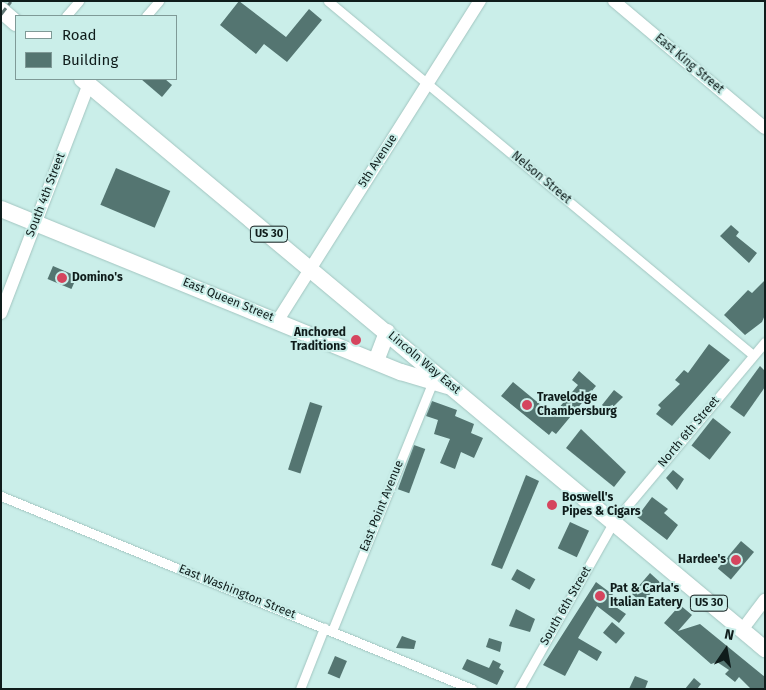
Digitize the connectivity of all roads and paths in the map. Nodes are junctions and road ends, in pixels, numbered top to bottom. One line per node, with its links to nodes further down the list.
1 (78, 1): 7 (street)
2 (159, 1): 8 (street)
3 (328, 1): 11 (street, Nelson Street)
4 (480, 1): 11 (street, 5th Avenue)
5 (614, 1): 12 (street, East King Street)
6 (1, 10): 9 (highway)
7 (67, 15)
8 (147, 15)
9 (15, 21)
10 (88, 81): 14 (street, South 4th Street); 15 (highway, Lincoln Way East / US 30)
11 (428, 83): 15 (street, 5th Avenue); 20 (street, Nelson Street)
12 (765, 128)
13 (1, 208): 14 (highway, East Queen Street / US 30)
14 (35, 222): 16 (street, South 4th Street); 17 (highway, East Queen Street / US 30)
15 (310, 268): 17 (street, 5th Avenue); 18 (highway, Lincoln Way East / US 30)
16 (1, 314)
17 (278, 320): 21 (highway, East Queen Street / US 30)
18 (388, 332): 21 (highway); 23 (highway, Lincoln Way East / US 30)
19 (765, 342): 20 (street, North 6th Street)
20 (753, 355): 25 (street, North 6th Street)
21 (376, 362): 22 (highway, East Queen Street / US 30)
22 (433, 381): 23 (highway, East Queen Street / US 30); 27 (street, East Point Avenue)
23 (457, 389): 25 (highway, Lincoln Way East / US 30)
24 (1, 496): 27 (street, East Washington Street)
25 (613, 523): 28 (highway, Lincoln Way East / US 30); 32 (street, South 6th Street)
26 (765, 600): 28 (street)
27 (328, 629): 30 (street, East Point Avenue); 31 (street, East Washington Street)
28 (742, 630): 29 (highway, Lincoln Way East / US 30)
29 (765, 649)
30 (300, 689)
31 (472, 689)
32 (519, 689)

